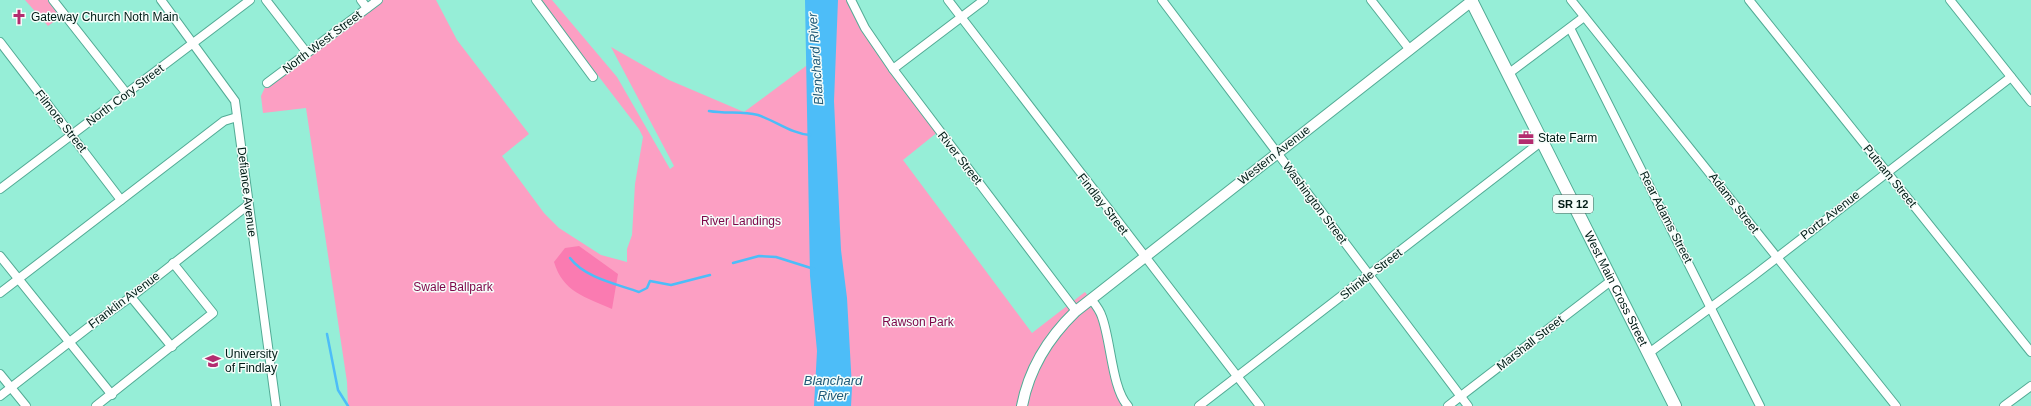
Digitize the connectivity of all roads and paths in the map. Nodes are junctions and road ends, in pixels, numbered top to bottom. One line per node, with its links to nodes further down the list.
1 (53, 0): 30 (street)
2 (161, 0): 22 (street, Defiance Avenue)
3 (250, 0): 22 (street, North Cory Street)
4 (266, 0): 24 (street)
5 (361, 0): 17 (street)
6 (378, 0): 17 (street, North West Street)
7 (536, 0): 27 (street)
8 (851, 0): 25 (street, River Street)
9 (948, 0): 18 (street, Findlay Street)
10 (984, 0): 18 (street)
11 (1162, 0): 35 (street, Washington Street)
12 (1371, 0): 23 (street)
13 (1472, 0): 23 (main road, Western Avenue); 26 (highway, West Main Cross Street / SR 12)
14 (1571, 0): 19 (street, Adams Street)
15 (1748, 0): 36 (street, Putnam Street)
16 (1950, 0): 28 (street)
17 (367, 8): 24 (street, North West Street)
18 (961, 17): 25 (street); 41 (street, Findlay Street)
19 (1584, 17): 20 (street); 42 (street, Adams Street)
20 (1570, 28): 26 (street); 50 (street, Rear Adams Street)
21 (0, 42): 33 (street, Filmore Street)
22 (193, 43): 30 (street, North Cory Street); 32 (street, Defiance Avenue)
23 (1410, 50): 35 (main road, Western Avenue)
24 (307, 53): 29 (street, North West Street)
25 (894, 69): 51 (street, River Street)
26 (1508, 74): 34 (highway, West Main Cross Street / SR 12)
27 (593, 77)
28 (2011, 77): 31 (street); 36 (street, Portz Avenue)
29 (267, 83)
30 (127, 94): 33 (street, North Cory Street)
31 (2031, 102)
32 (237, 117): 38 (street); 39 (street, Defiance Avenue)
33 (72, 135): 37 (street, North Cory Street); 38 (street, Filmore Street)
34 (1542, 141): 44 (street, Shinkle Street); 46 (highway, West Main Cross Street / SR 12)
35 (1277, 153): 41 (main road, Western Avenue); 44 (street, Washington Street)
36 (1886, 172): 42 (street, Portz Avenue); 54 (street, Putnam Street)
37 (0, 189)
38 (121, 200): 45 (street)
39 (248, 205): 43 (street, Franklin Avenue); 65 (street, Defiance Avenue)
40 (0, 256): 45 (street)
41 (1144, 256): 49 (main road, Western Avenue); 57 (street, Findlay Street)
42 (1776, 257): 50 (street, Portz Avenue); 74 (street, Adams Street)
43 (173, 263): 48 (street, Franklin Avenue); 53 (street)
44 (1370, 274): 57 (street, Shinkle Street); 62 (street, Washington Street)
45 (18, 279): 47 (street); 52 (street)
46 (1612, 280): 55 (highway, West Main Cross Street / SR 12); 62 (street, Marshall Street)
47 (0, 293)
48 (131, 298): 52 (street, Franklin Avenue); 53 (street)
49 (1091, 299): 51 (main road, Western Avenue); 67 (street)
50 (1711, 307): 55 (street, Portz Avenue); 73 (street, Rear Adams Street)
51 (1076, 311): 66 (main road, Western Avenue)
52 (70, 341): 59 (street, Franklin Avenue); 60 (street)
53 (172, 347): 60 (street)
54 (2031, 352)
55 (1649, 353): 72 (highway, West Main Cross Street / SR 12)
56 (0, 374): 59 (street)
57 (1237, 377): 68 (street, Shinkle Street); 69 (street, Findlay Street)
58 (2031, 386): 75 (street)
59 (11, 387): 61 (street, Franklin Avenue); 63 (street)
60 (112, 395): 64 (street)
61 (0, 396)
62 (1461, 396): 70 (street, Marshall Street); 71 (street, Washington Street)
63 (26, 406)
64 (96, 406)
65 (276, 406)
66 (1022, 406)
67 (1128, 406)
68 (1199, 406)
69 (1260, 406)
70 (1448, 406)
71 (1468, 406)
72 (1676, 406)
73 (1760, 406)
74 (1896, 406)
75 (2004, 406)

